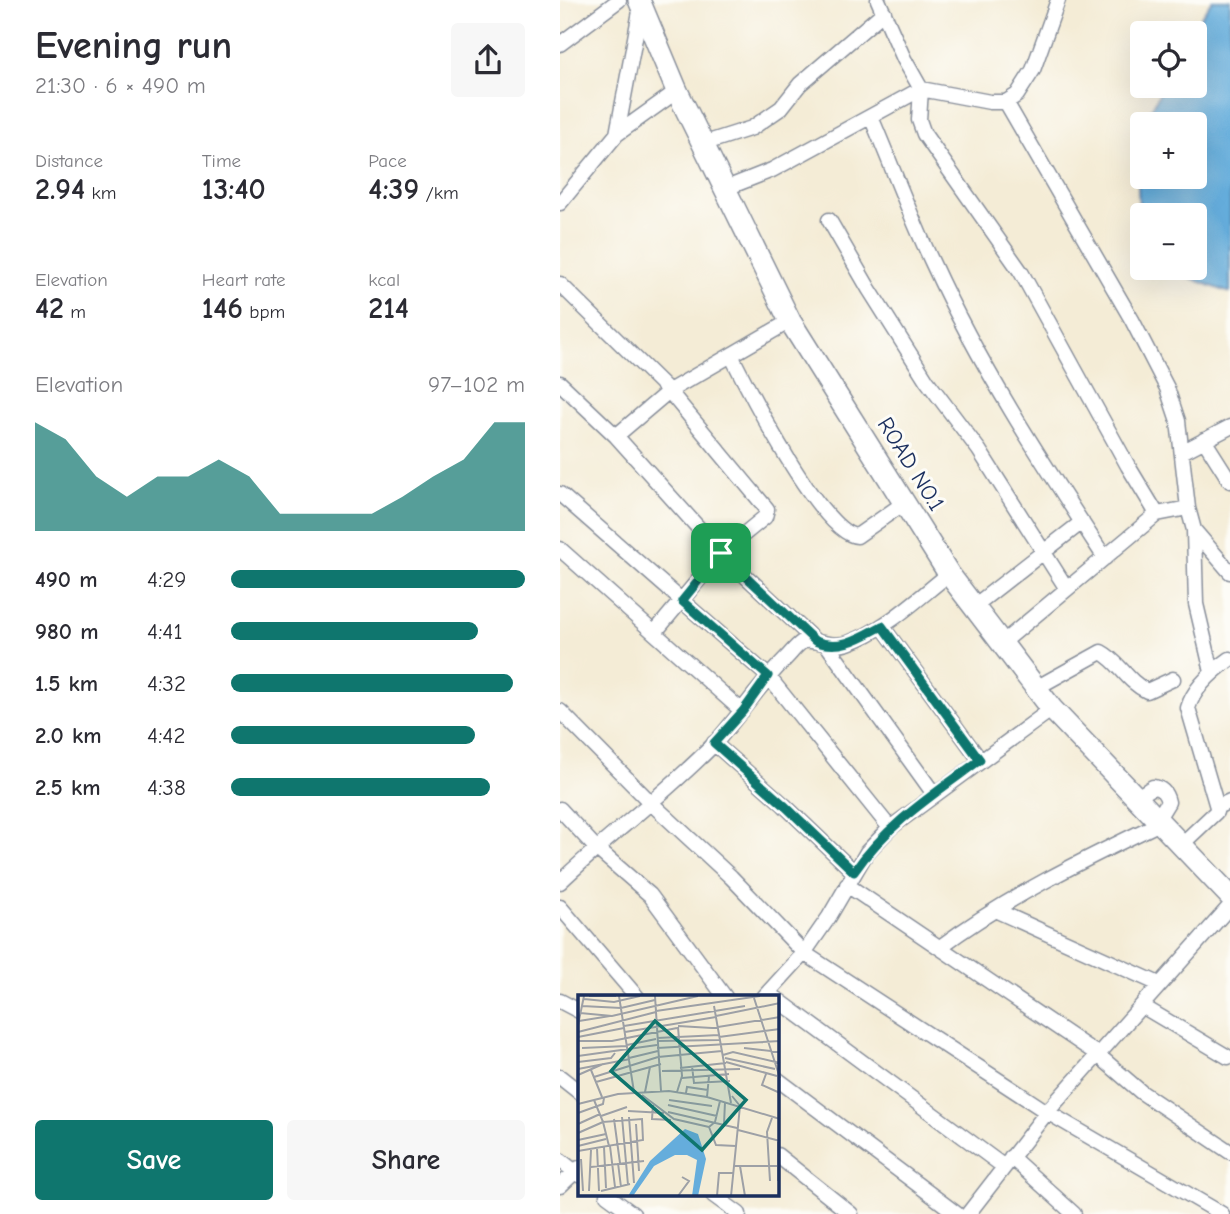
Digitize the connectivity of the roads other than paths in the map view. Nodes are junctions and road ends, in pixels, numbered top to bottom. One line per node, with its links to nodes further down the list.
1 (619, 0): 5 (street)
2 (1058, 0): 8 (street)
3 (643, 2): 7 (highway, ROAD NO.1); 10 (street)
4 (881, 6): 6 (street); 11 (street)
5 (560, 44)
6 (921, 89): 8 (street); 9 (street); 28 (street)
7 (677, 91): 10 (street); 11 (highway, ROAD NO.1)
8 (1006, 102): 23 (street)
9 (871, 117): 12 (street); 29 (street)
10 (617, 134): 13 (street)
11 (702, 144): 12 (highway, ROAD NO.1)
12 (724, 190): 16 (highway, ROAD NO.1)
13 (560, 203)
14 (829, 220): 32 (street)
15 (560, 284): 19 (street)
16 (790, 321): 17 (street); 26 (highway, ROAD NO.1)
17 (731, 355): 19 (street); 26 (street)
18 (560, 383): 21 (street)
19 (669, 391): 21 (street); 33 (street)
20 (1230, 427): 22 (street)
21 (616, 436): 33 (street)
22 (1204, 440): 23 (street); 24 (street)
23 (1182, 452): 27 (street)
24 (1230, 481)
25 (560, 494): 38 (street)
26 (904, 503): 36 (highway, ROAD NO.1)
27 (1188, 508): 28 (street); 30 (street)
28 (1157, 514): 34 (street)
29 (1082, 522): 32 (street); 34 (street)
30 (1194, 530): 35 (street); 45 (street)
31 (560, 549): 41 (street)
32 (1043, 552): 37 (street); 39 (street)
33 (721, 553): 38 (street); 42 (street)
34 (1105, 558): 37 (street)
35 (1230, 572)
36 (949, 574): 39 (highway, ROAD NO.1); 40 (street)
37 (1067, 589): 43 (street)
38 (682, 601): 41 (street); 46 (street)
39 (974, 607): 43 (highway, ROAD NO.1)
40 (882, 626): 42 (street); 53 (street)
41 (655, 632): 51 (street)
42 (821, 643): 46 (street); 54 (street)
43 (1001, 644): 48 (highway, ROAD NO.1)
44 (1230, 659): 45 (street)
45 (1212, 672): 56 (street)
46 (768, 676): 51 (street); 59 (street)
47 (1173, 678): 48 (street)
48 (1036, 688): 49 (highway, ROAD NO.1)
49 (1052, 709): 53 (street); 58 (highway, ROAD NO.1)
50 (560, 710): 55 (street)
51 (743, 711): 52 (street)
52 (714, 743): 55 (street); 62 (street)
53 (980, 760): 54 (street)
54 (934, 794): 59 (street)
55 (650, 802): 61 (street); 69 (street)
56 (1224, 804): 60 (street)
57 (560, 809): 61 (street)
58 (1158, 821): 60 (highway, ROAD NO.1); 67 (street)
59 (890, 828): 62 (street)
60 (1181, 845): 64 (highway, ROAD NO.1)
61 (596, 848): 63 (street); 72 (street)
62 (850, 878): 68 (street); 69 (street)
63 (560, 881)
64 (1230, 895)
65 (1230, 906): 70 (street)
66 (560, 907): 71 (street)
67 (995, 910): 68 (street); 70 (street)
68 (940, 947): 78 (street)
69 (804, 953): 73 (street); 83 (street)
70 (1160, 984): 76 (street)
71 (635, 995)
72 (724, 995)
73 (772, 995)
74 (560, 1001): 77 (street)
75 (779, 1002): 87 (street)
76 (1142, 1006): 78 (street); 79 (street)
77 (578, 1010)
78 (1097, 1054): 83 (street); 84 (street)
79 (1228, 1057)
80 (560, 1076): 82 (street)
81 (779, 1080): 96 (street)
82 (578, 1091)
83 (1047, 1112): 87 (street); 92 (street)
84 (1230, 1152)
85 (779, 1157): 95 (street)
86 (560, 1160): 88 (street)
87 (1007, 1162): 97 (street); 98 (street)
88 (578, 1171): 89 (street)
89 (560, 1186)
90 (608, 1196): 93 (street)
91 (714, 1196): 94 (street)
92 (1217, 1213)
93 (633, 1214)
94 (739, 1214)
95 (851, 1214)
96 (957, 1214)
97 (968, 1214)
98 (1073, 1214)

